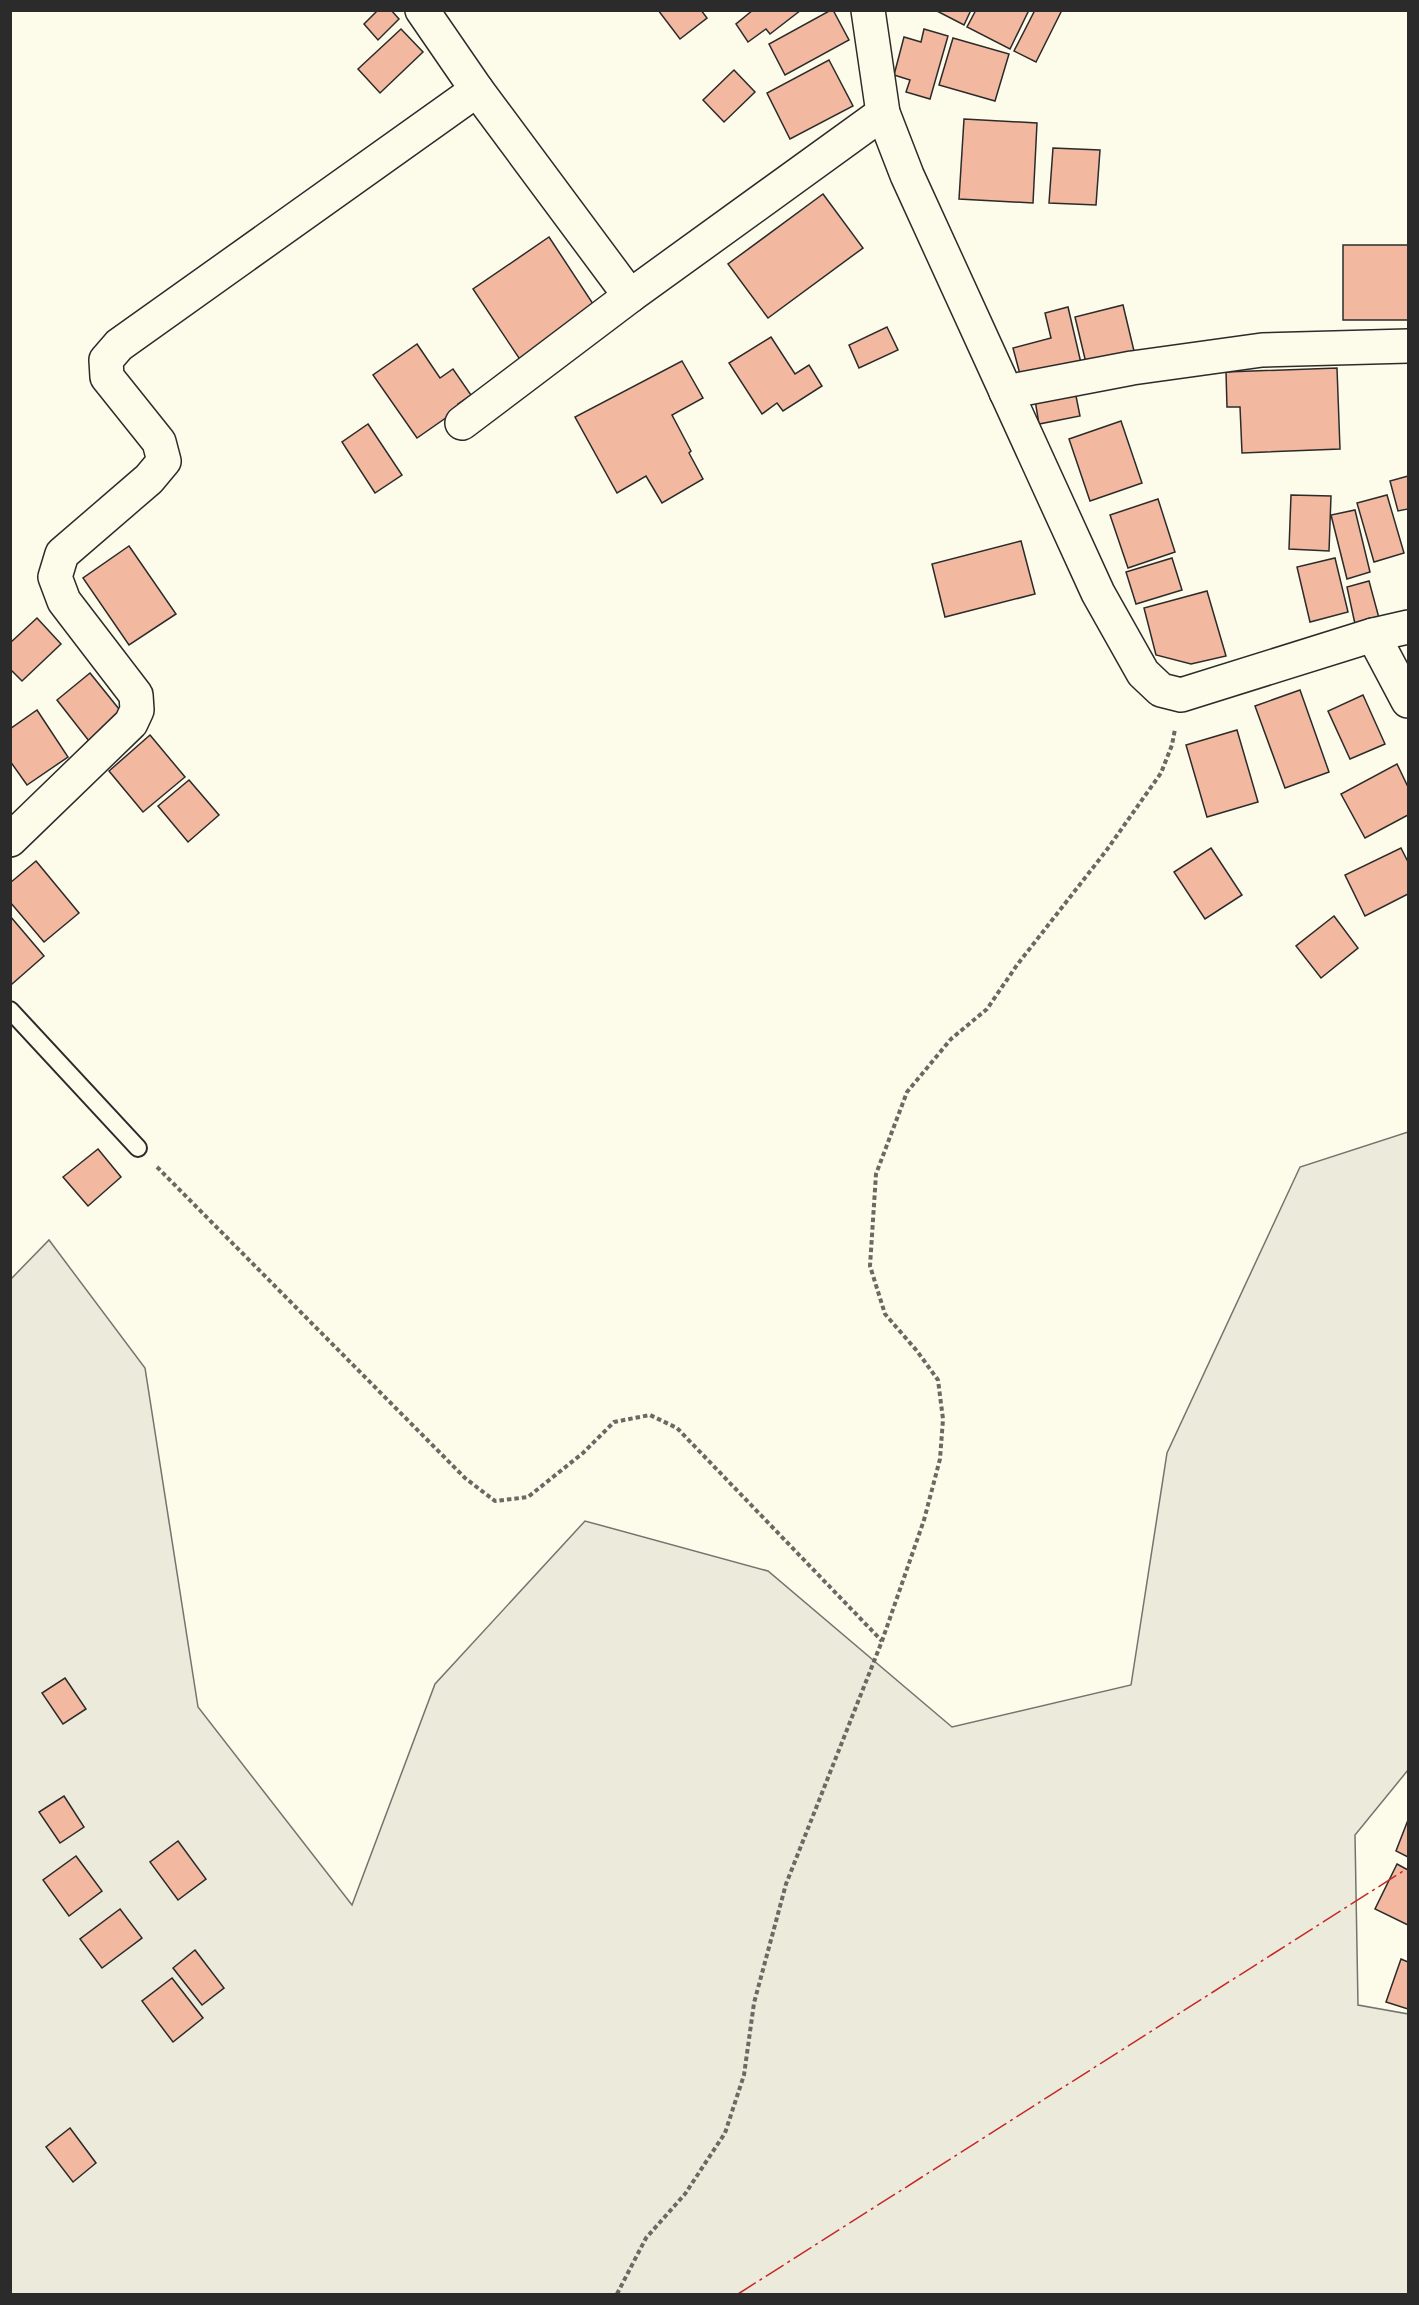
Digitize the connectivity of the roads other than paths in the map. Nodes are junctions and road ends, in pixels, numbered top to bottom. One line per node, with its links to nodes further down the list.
1 (422, 10): 3 (street)
2 (868, 10): 4 (street)
3 (477, 90): 5 (street); 12 (street)
4 (883, 113): 5 (street); 7 (street)
5 (630, 296): 8 (street)
6 (1408, 346): 7 (street)
7 (1006, 392): 10 (street)
8 (462, 423)
9 (1408, 627): 10 (street)
10 (1373, 635): 11 (street)
11 (1408, 701)
12 (10, 840)
13 (10, 1010): 14 (lane)
14 (138, 1148)

